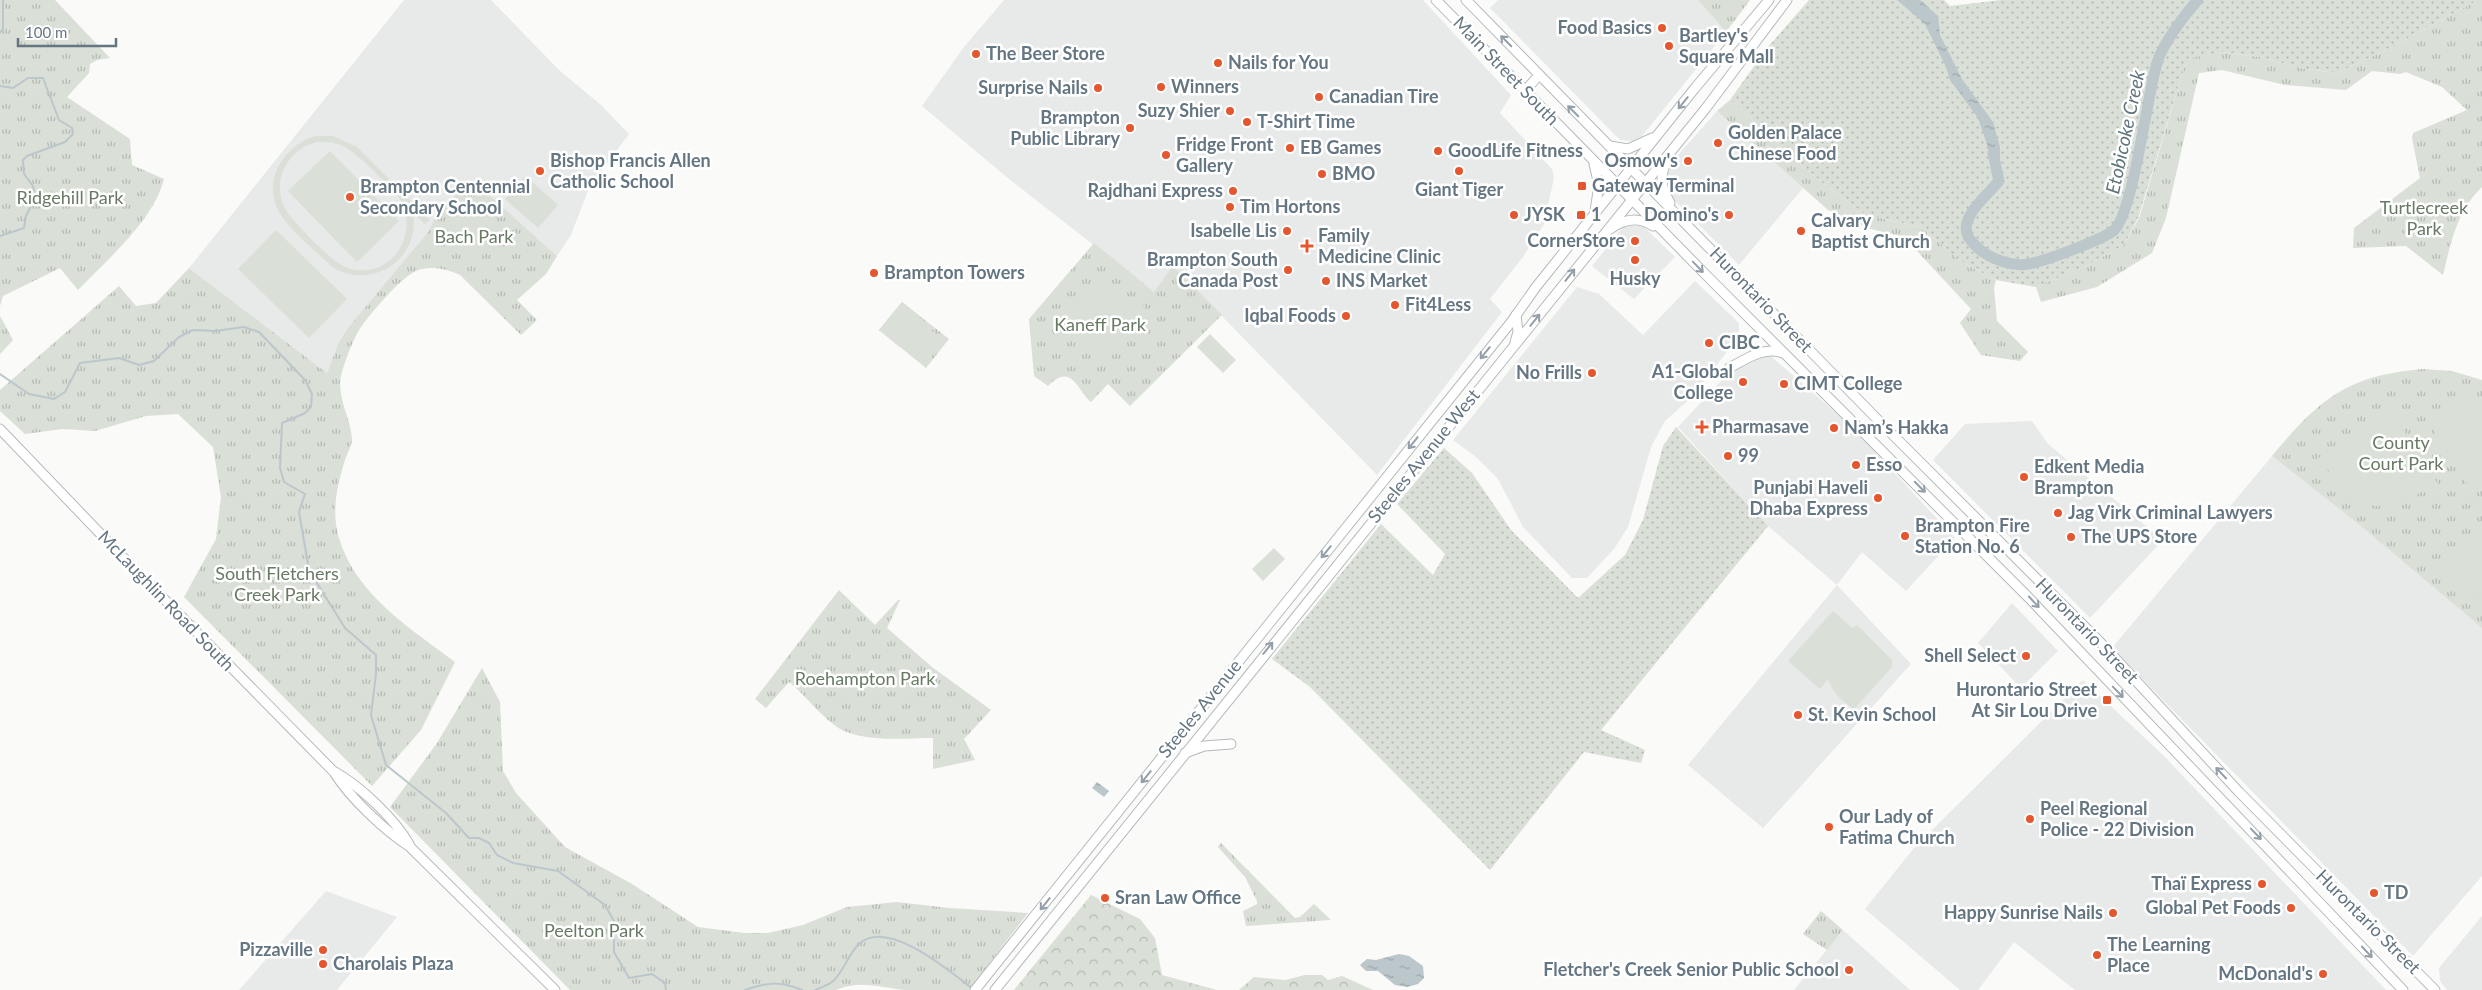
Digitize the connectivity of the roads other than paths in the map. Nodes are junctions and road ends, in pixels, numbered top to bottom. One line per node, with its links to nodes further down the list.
1 (1436, 0): 6 (main road, Main Street South)
2 (1466, 0): 5 (main road, Main Street South, one-way to 2)
3 (1769, 0): 7 (main road, one-way to 7)
4 (1788, 0): 9 (main road)
5 (1539, 75): 6 (main road); 8 (main road, Main Street South, one-way to 5)
6 (1525, 90): 10 (main road, Main Street South)
7 (1658, 134): 8 (main road); 11 (main road)
8 (1608, 145): 11 (main road, Main Street South)
9 (1672, 149): 12 (main road); 16 (main road)
10 (1591, 159): 13 (main road, Main Street South); 15 (main road)
11 (1631, 168): 12 (main road, Hurontario Street); 13 (main road)
12 (1645, 182): 14 (main road); 16 (main road, Hurontario Street)
13 (1617, 185): 14 (main road, Hurontario Street); 15 (main road, Steeles Avenue West)
14 (1631, 199): 17 (main road, Hurontario Street); 18 (main road, Steeles Avenue West)
15 (1594, 214): 19 (main road, Steeles Avenue West)
16 (1677, 214): 31 (main road, Hurontario Street, one-way to 16)
17 (1664, 232): 18 (main road); 21 (main road, Hurontario Street, one-way to 21)
18 (1603, 234): 20 (main road, Steeles Avenue West, one-way to 18)
19 (1516, 316): 20 (main road); 23 (main road, Steeles Avenue West, one-way to 23)
20 (1514, 345): 25 (main road, Steeles Avenue West)
21 (1785, 354): 22 (main road); 33 (main road, Hurontario Street, one-way to 33)
22 (1729, 368)
23 (1425, 427): 25 (main road); 26 (main road, Steeles Avenue, one-way to 26)
24 (0, 428): 35 (main road, McLaughlin Road South)
25 (1439, 438): 27 (main road, Steeles Avenue West)
26 (1348, 525): 27 (main road); 36 (main road, Steeles Avenue, one-way to 36)
27 (1360, 535): 28 (main road, Steeles Avenue West, one-way to 27)
28 (1216, 713): 30 (main road, Steeles Avenue)
29 (1231, 744): 30 (main road)
30 (1184, 753): 37 (main road, Steeles Avenue)
31 (2247, 800): 32 (main road, Hurontario Street); 33 (main road)
32 (2255, 808): 34 (main road); 39 (main road, Hurontario Street)
33 (2235, 812): 34 (main road, Hurontario Street)
34 (2242, 820): 38 (main road, Hurontario Street, one-way to 38)
35 (555, 990)
36 (975, 990)
37 (995, 990)
38 (2403, 990)
39 (2435, 990)

